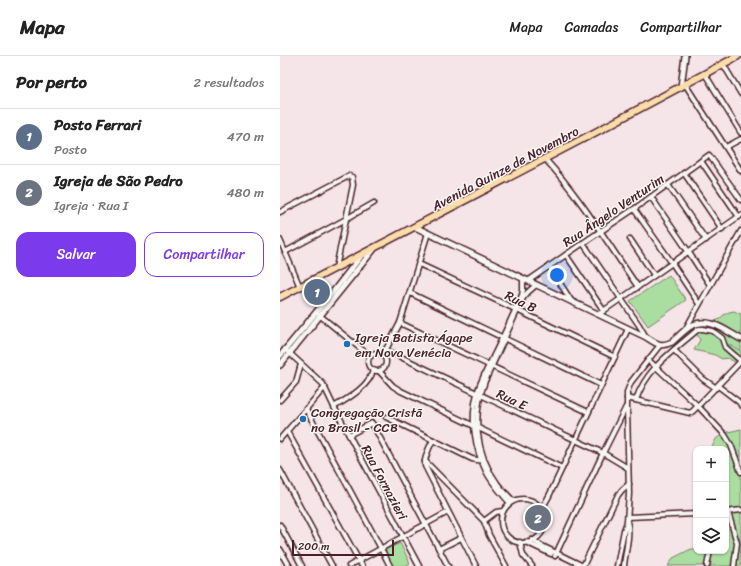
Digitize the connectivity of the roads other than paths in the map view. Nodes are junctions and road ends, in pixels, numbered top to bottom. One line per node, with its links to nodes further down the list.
1 (684, 56): 5 (street)
2 (738, 56): 3 (main road, Avenida Quinze de Novembro)
3 (722, 64): 4 (main road, Avenida Quinze de Novembro); 6 (street)
4 (705, 74): 5 (main road, Avenida Quinze de Novembro); 7 (street)
5 (683, 86): 9 (street); 10 (main road, Avenida Quinze de Novembro)
6 (741, 94)
7 (741, 132)
8 (741, 139): 9 (street)
9 (726, 147): 12 (street)
10 (545, 159): 22 (main road, Avenida Quinze de Novembro); 24 (street)
11 (701, 161): 13 (street, Rua Ângelo Venturim); 16 (street, Rua Ângelo Venturim); 20 (street)
12 (741, 171)
13 (684, 173): 14 (street, Rua Ângelo Venturim); 23 (street)
14 (668, 185): 15 (street, Rua Ângelo Venturim); 29 (street)
15 (651, 197): 18 (street, Rua Ângelo Venturim); 32 (street)
16 (741, 200)
17 (374, 202): 21 (street)
18 (634, 209): 24 (street, Rua Ângelo Venturim); 36 (street)
19 (280, 212): 21 (street)
20 (740, 216): 23 (street)
21 (346, 219): 33 (street); 39 (street)
22 (415, 227): 26 (street); 31 (main road, Avenida Quinze de Novembro)
23 (722, 229): 29 (street)
24 (600, 231): 30 (street, Rua Ângelo Venturim); 45 (street)
25 (741, 231): 43 (street)
26 (428, 233): 37 (street); 41 (street)
27 (630, 239): 40 (street)
28 (280, 240): 33 (street)
29 (706, 240): 32 (street)
30 (582, 243): 34 (street, Rua Ângelo Venturim); 48 (street)
31 (374, 249): 35 (main road, Avenida Quinze de Novembro); 53 (street)
32 (688, 251): 36 (street); 43 (street)
33 (285, 252): 44 (street)
34 (566, 255): 38 (street, Rua Ângelo Venturim); 52 (street)
35 (361, 256): 39 (main road, Avenida Quinze de Novembro); 53 (street)
36 (672, 263): 40 (street); 50 (street)
37 (419, 264): 46 (street); 51 (street, Rua B)
38 (549, 266): 41 (street, Rua Ângelo Venturim); 49 (street)
39 (336, 268): 44 (main road, Avenida Quinze de Novembro)
40 (654, 275): 45 (street)
41 (526, 280): 42 (street); 51 (street)
42 (536, 285): 49 (street); 51 (street)
43 (710, 285): 50 (street)
44 (300, 287): 47 (main road, Avenida Quinze de Novembro)
45 (638, 287): 48 (street)
46 (410, 293): 54 (street); 58 (street)
47 (280, 298)
48 (621, 299): 52 (street); 57 (street)
49 (572, 302): 52 (street)
50 (699, 304): 56 (street)
51 (517, 310): 58 (street); 68 (street, Rua B)
52 (601, 313): 55 (street)
53 (318, 314): 61 (street); 64 (street); 67 (street)
54 (400, 323): 62 (street); 73 (street)
55 (628, 329): 57 (street); 68 (street)
56 (685, 330): 59 (street); 60 (street)
57 (646, 337): 60 (street)
58 (504, 338): 73 (street); 77 (street)
59 (741, 339)
60 (661, 345): 69 (street)
61 (285, 349): 64 (street, Rua Fornazieri); 66 (street)
62 (386, 350): 65 (street); 80 (street, Rua E)
63 (674, 350): 70 (street); 74 (street); 78 (street)
64 (290, 353): 71 (street, Rua Fornazieri); 72 (street)
65 (383, 355): 67 (street); 76 (street)
66 (280, 356)
67 (371, 356): 75 (street)
68 (615, 357): 77 (street)
69 (648, 360): 74 (street); 81 (street)
70 (741, 361): 78 (street)
71 (301, 364): 79 (street, Rua Fornazieri); 82 (street)
72 (280, 365)
73 (491, 366): 80 (street); 89 (street)
74 (655, 366): 83 (street); 85 (street)
75 (373, 370): 76 (street); 86 (street)
76 (379, 371): 91 (street)
77 (601, 385): 89 (street)
78 (717, 387): 84 (street); 85 (street)
79 (325, 388): 86 (street, Rua Fornazieri); 88 (street)
80 (479, 394): 91 (street); 96 (street, Rua E)
81 (627, 398): 83 (street); 87 (street)
82 (280, 400)
83 (636, 400): 85 (street)
84 (741, 405)
85 (698, 406): 103 (street)
86 (334, 407): 93 (street, Rua Fornazieri)
87 (626, 407): 97 (street); 101 (street)
88 (306, 409): 92 (street); 122 (street)
89 (588, 412): 96 (street)
90 (386, 417): 95 (street)
91 (476, 427): 99 (street); 100 (street)
92 (287, 431): 94 (street); 127 (street)
93 (349, 435): 115 (street); 117 (street, Rua Fornazieri)
94 (280, 440)
95 (433, 440): 98 (street); 99 (street)
96 (576, 440): 97 (street, Rua E); 100 (street)
97 (603, 453): 101 (street, Rua E); 125 (street)
98 (425, 461): 109 (street); 114 (street)
99 (483, 461): 105 (street)
100 (562, 468): 106 (street)
101 (628, 468): 104 (street)
102 (280, 470): 130 (street)
103 (741, 472)
104 (629, 484): 113 (street); 140 (street)
105 (512, 502): 106 (street); 108 (street)
106 (541, 509): 119 (street)
107 (741, 510): 110 (street)
108 (503, 511): 114 (street); 120 (street)
109 (448, 512): 115 (street); 118 (street)
110 (729, 512)
111 (693, 514): 113 (street)
112 (729, 518): 144 (street)
113 (628, 519): 141 (street); 142 (street)
114 (484, 521): 137 (street)
115 (426, 524): 117 (street); 123 (street)
116 (280, 525): 129 (street)
117 (403, 536): 122 (street); 134 (street, Rua Fornazieri)
118 (461, 538): 123 (street); 136 (street)
119 (532, 540): 121 (street); 125 (street)
120 (520, 542): 121 (street); 138 (street)
121 (526, 542): 125 (street)
122 (381, 548): 127 (street); 133 (street)
123 (439, 549): 135 (street)
124 (280, 550): 128 (street)
125 (555, 554): 139 (street); 140 (street)
126 (709, 554): 143 (street)
127 (359, 560): 131 (street); 132 (street)
128 (289, 566)
129 (302, 566)
130 (332, 566)
131 (349, 566)
132 (362, 566)
133 (390, 566)
134 (419, 566)
135 (448, 566)
136 (476, 566)
137 (506, 566)
138 (532, 566)
139 (576, 566)
140 (583, 566)
141 (617, 566)
142 (624, 566)
143 (707, 566)
144 (734, 566)

